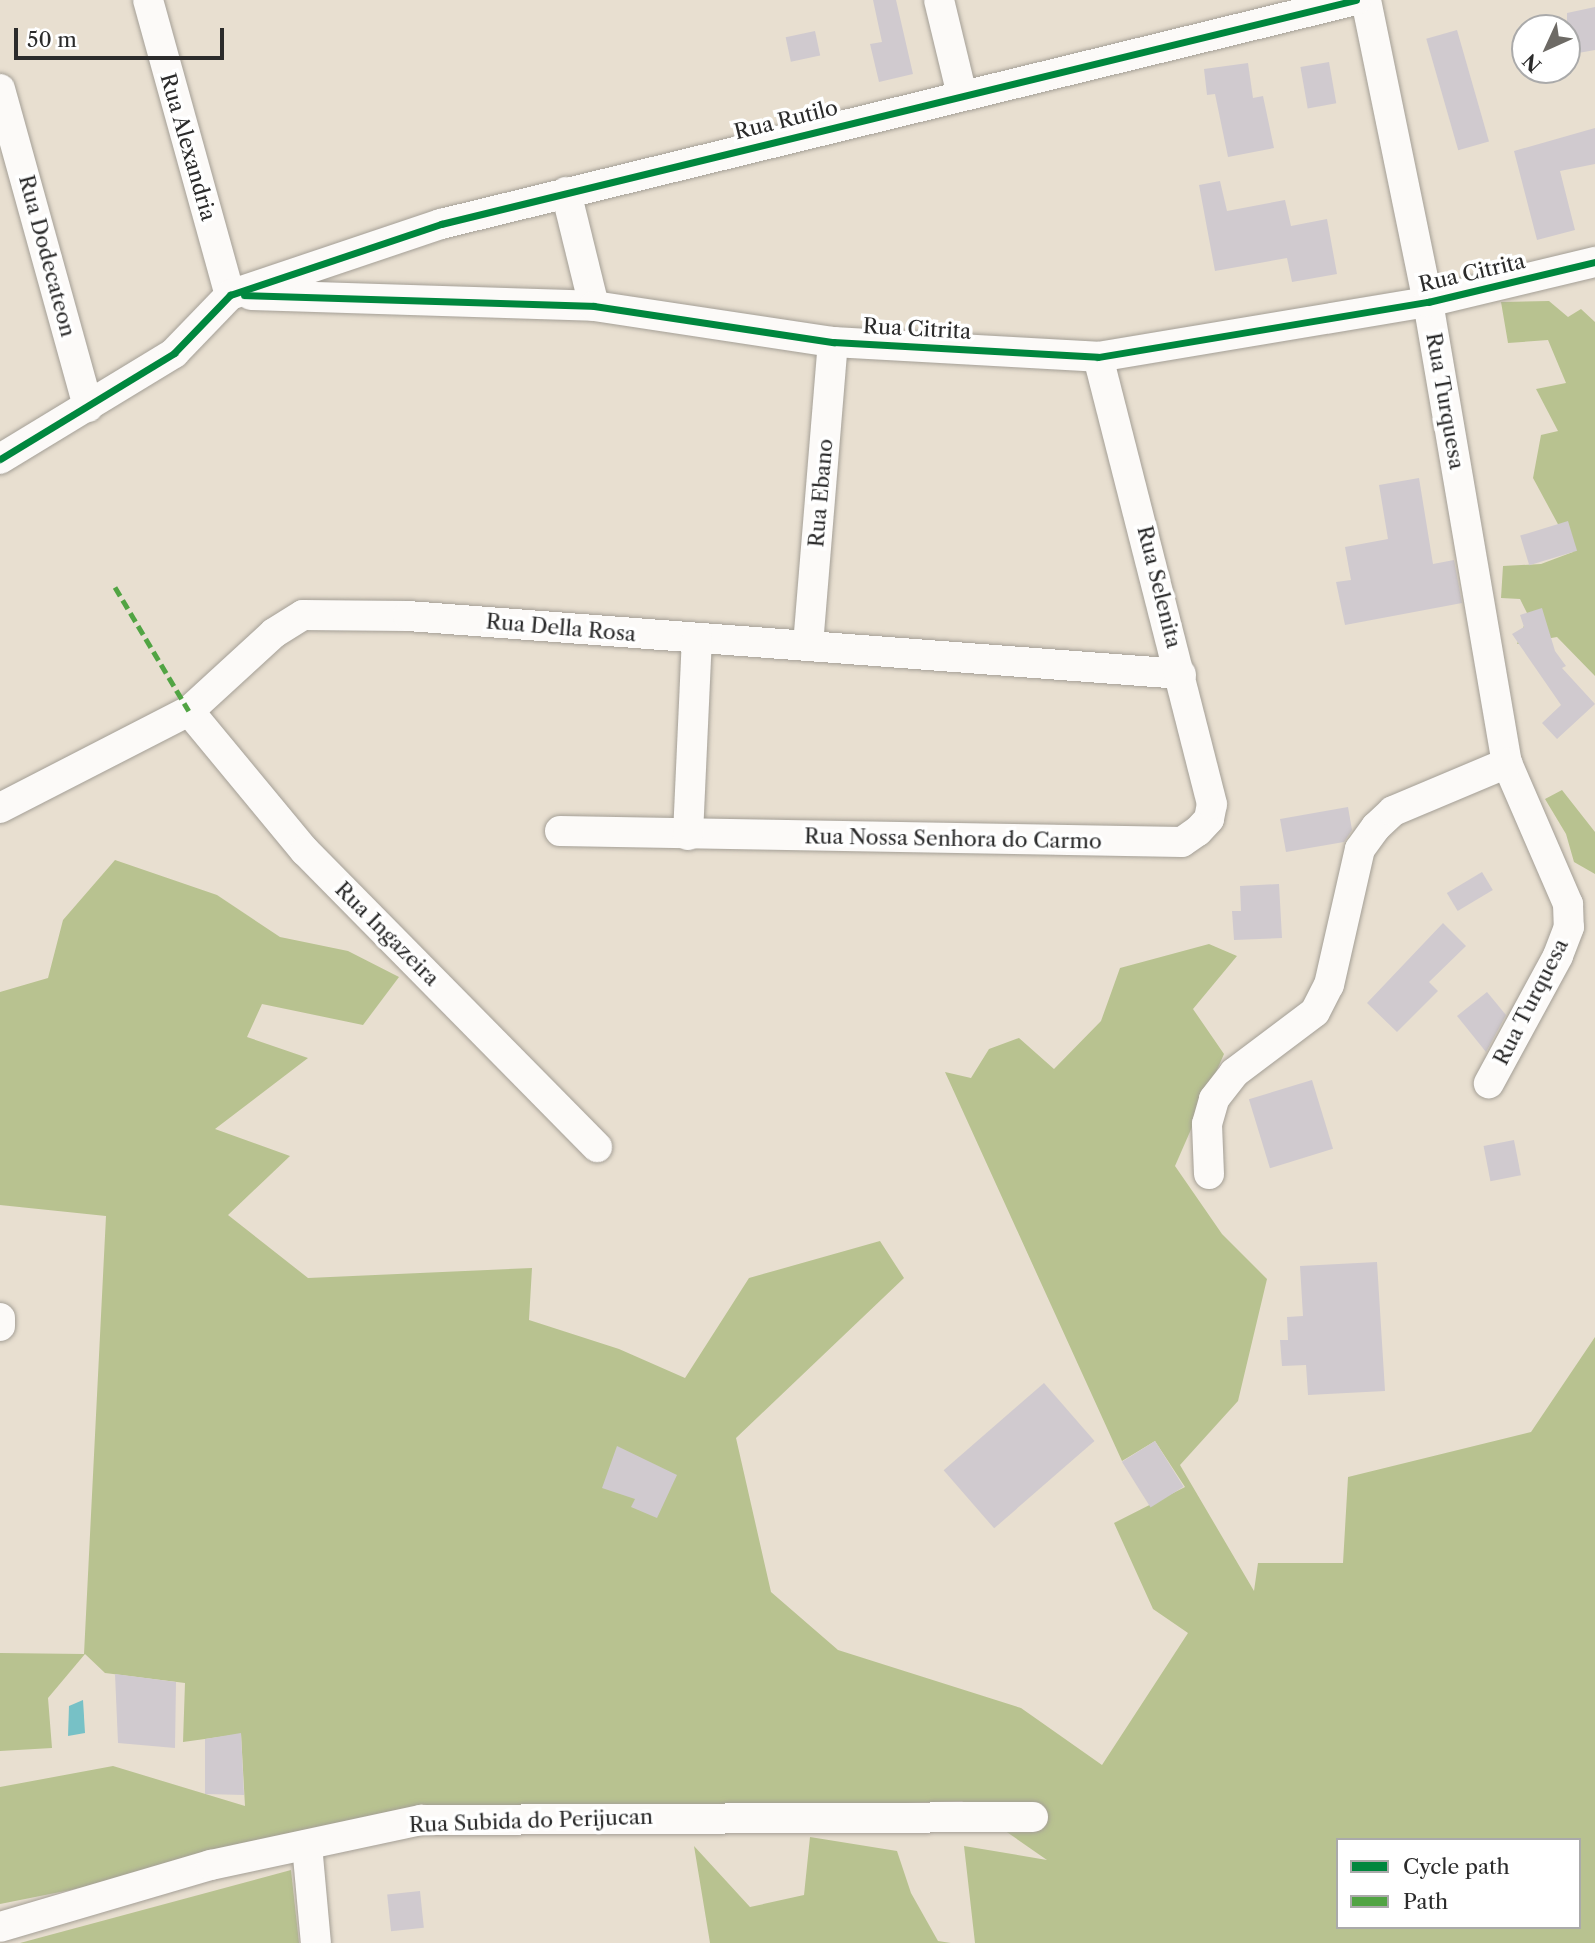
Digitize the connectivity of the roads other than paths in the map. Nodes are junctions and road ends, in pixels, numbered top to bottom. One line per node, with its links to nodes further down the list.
1 (148, 0): 9 (street, Rua Alexandria)
2 (939, 0): 5 (street)
3 (1356, 0): 5 (street, Rua Rutilo)
4 (1366, 0): 10 (street, Rua Turquesa)
5 (962, 95): 7 (street, Rua Rutilo)
6 (3, 97): 14 (street, Rua Dodecateon)
7 (566, 192): 9 (street, Rua Rutilo); 11 (street)
8 (1595, 262): 10 (street, Rua Citrita)
9 (230, 295): 11 (street, Rua Citrita); 14 (street)
10 (1428, 302): 13 (street, Rua Citrita); 20 (street, Rua Turquesa)
11 (594, 306): 12 (street, Rua Citrita)
12 (833, 342): 13 (street, Rua Citrita); 17 (street, Rua Ebano)
13 (1098, 357): 18 (street, Rua Selenita)
14 (88, 407): 15 (street)
15 (0, 459)
16 (697, 639): 17 (street, Rua Della Rosa); 19 (street, Rua Della Rosa); 24 (street)
17 (808, 645): 18 (street, Rua Della Rosa)
18 (1181, 674): 22 (street, Rua Selenita)
19 (189, 711): 21 (street, Rua Della Rosa); 26 (street, Rua Ingazeira)
20 (1507, 764): 25 (street, Rua Turquesa); 27 (street)
21 (0, 808)
22 (1209, 819): 24 (street, Rua Nossa Senhora do Carmo)
23 (559, 831): 24 (street, Rua Nossa Senhora do Carmo)
24 (688, 835)
25 (1489, 1083)
26 (597, 1147)
27 (1209, 1174)
28 (0, 1318): 29 (street)
29 (0, 1326)
30 (1033, 1817): 31 (street, Rua Subida do Perijucan)
31 (307, 1845): 32 (street, Rua Subida do Perijucan); 33 (street)
32 (0, 1927)
33 (316, 1943)

